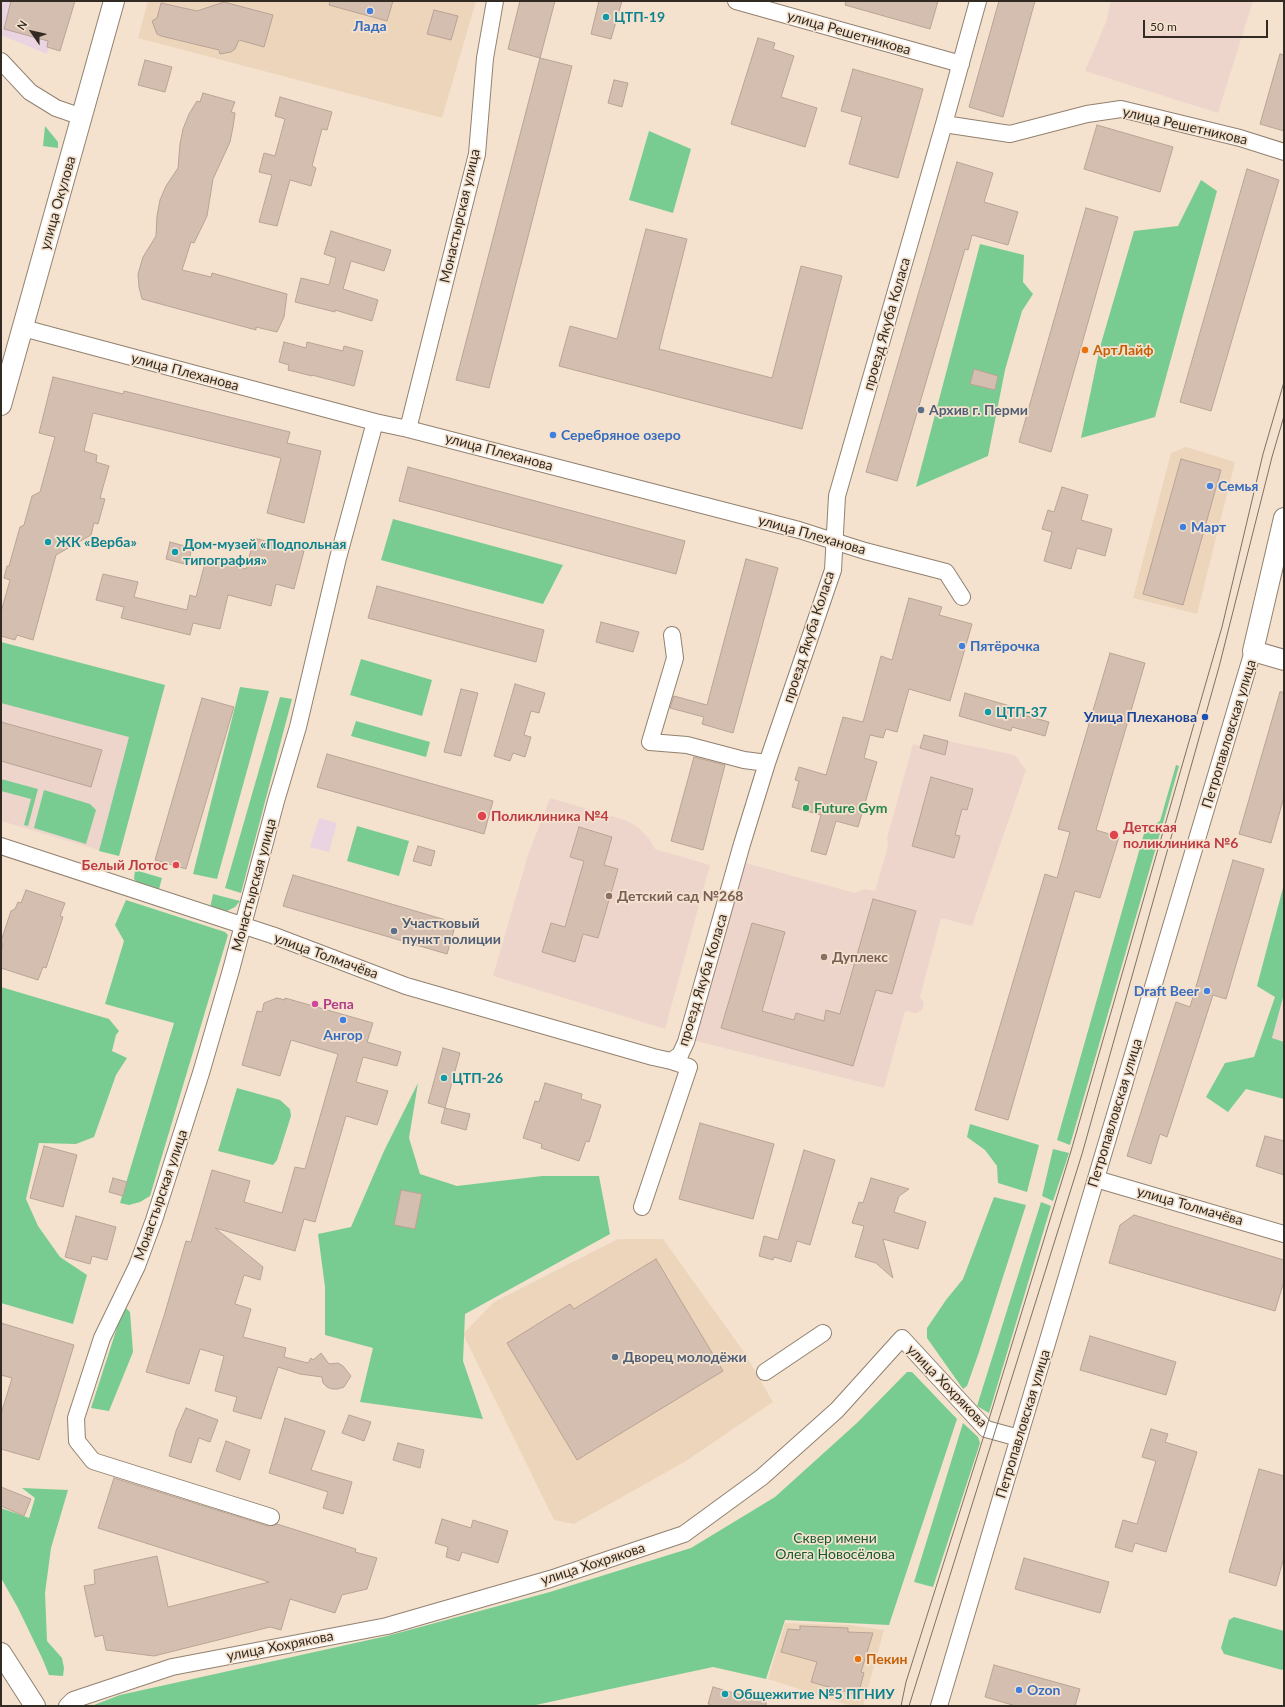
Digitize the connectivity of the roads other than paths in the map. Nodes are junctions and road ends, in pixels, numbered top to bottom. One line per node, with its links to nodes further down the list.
1 (114, 1): 7 (main road, улица Окулова)
2 (495, 1): 13 (street, Монастырская улица)
3 (736, 1): 6 (street, улица Решетникова)
4 (978, 1): 6 (street, проезд Якуба Коласа)
5 (3, 62): 7 (street)
6 (961, 64): 8 (street, проезд Якуба Коласа)
7 (82, 118): 10 (main road, улица Окулова)
8 (944, 124): 9 (street, улица Решетникова); 15 (street, проезд Якуба Коласа)
9 (1284, 152)
10 (22, 328): 11 (main road, улица Окулова); 12 (street, улица Плеханова)
11 (1, 405)
12 (375, 422): 13 (street, улица Плеханова); 22 (street, Монастырская улица)
13 (408, 429): 15 (street, улица Плеханова)
14 (1284, 518): 18 (main road, Петропавловская улица)
15 (834, 540): 16 (street, улица Плеханова); 20 (street, проезд Якуба Коласа)
16 (962, 597)
17 (672, 635): 20 (street)
18 (1253, 651): 19 (main road); 25 (street, Петропавловская улица)
19 (1284, 660)
20 (767, 764): 24 (street, проезд Якуба Коласа)
21 (1, 846): 22 (street, улица Толмачёва)
22 (243, 926): 23 (street, улица Толмачёва); 31 (street, Монастырская улица)
23 (653, 1057): 24 (street, проезд Якуба Коласа)
24 (671, 1061): 26 (street)
25 (1096, 1179): 27 (street, улица Толмачёва); 30 (street, Петропавловская улица)
26 (642, 1207)
27 (1284, 1234)
28 (823, 1334): 29 (street)
29 (765, 1372)
30 (1018, 1438): 34 (street, улица Хохрякова); 37 (street, Петропавловская улица)
31 (271, 1517)
32 (1, 1653): 33 (main road)
33 (21, 1684): 35 (main road); 36 (main road)
34 (70, 1704)
35 (22, 1706)
36 (34, 1706)
37 (938, 1706)

